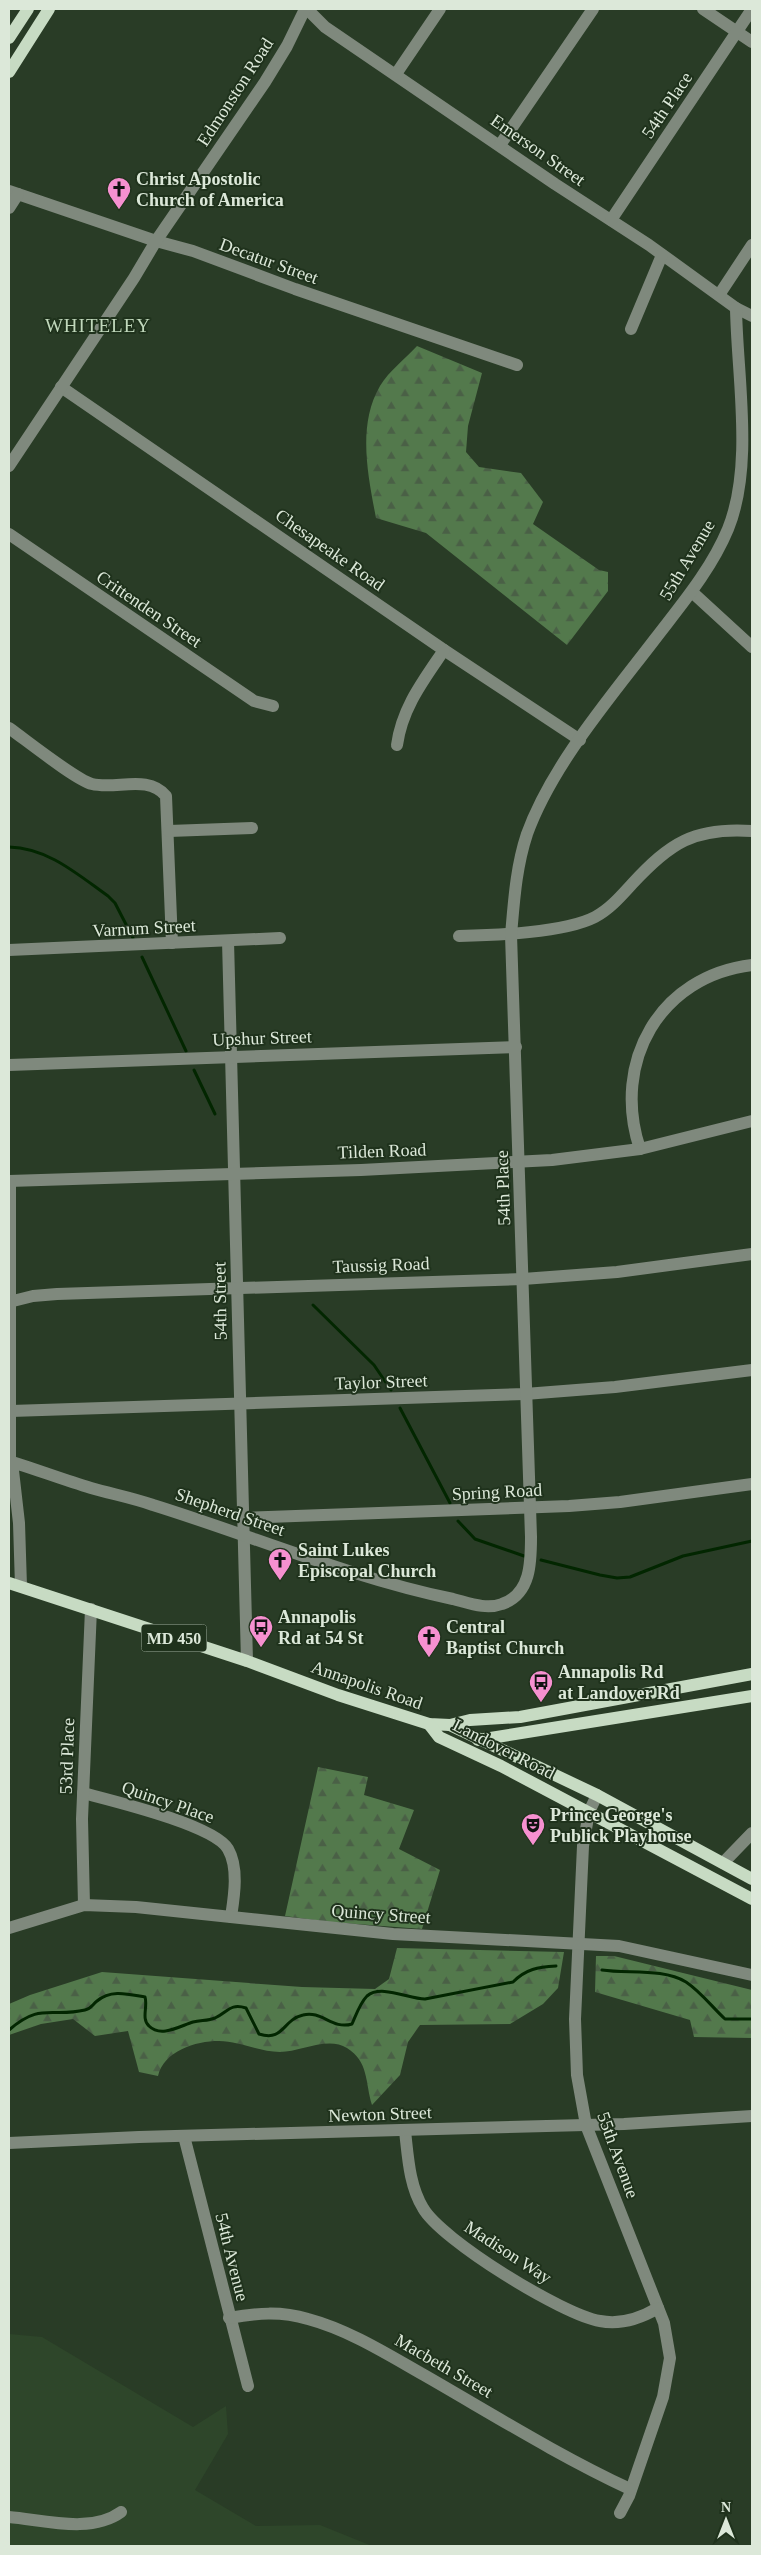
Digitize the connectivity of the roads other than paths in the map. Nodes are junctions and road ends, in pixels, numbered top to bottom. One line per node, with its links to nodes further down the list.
1 (28, 9): 9 (main road)
2 (49, 9): 11 (main road)
3 (306, 9): 12 (street, Emerson Street); 17 (street, Edmonston Road)
4 (440, 9): 12 (street)
5 (594, 9): 13 (street)
6 (703, 9): 8 (street)
7 (752, 9): 8 (street, 54th Place)
8 (737, 32): 10 (street); 16 (street, 54th Place)
9 (9, 38)
10 (752, 42)
11 (9, 72)
12 (396, 74): 13 (street, Emerson Street)
13 (500, 145): 16 (street, Emerson Street)
14 (14, 192): 15 (street); 17 (street, Decatur Street)
15 (9, 208)
16 (611, 220): 19 (street, Emerson Street)
17 (156, 241): 24 (street, Decatur Street); 25 (street, Edmonston Road)
18 (752, 245): 20 (street)
19 (662, 255): 20 (street, Emerson Street); 23 (street)
20 (719, 295): 21 (street, Emerson Street)
21 (736, 308): 22 (street, Emerson Street); 28 (street, 55th Avenue)
22 (752, 316)
23 (631, 329)
24 (517, 365)
25 (61, 387): 26 (street, Edmonston Road); 30 (street, Chesapeake Road)
26 (9, 466)
27 (9, 534): 31 (street, Crittenden Street)
28 (692, 592): 29 (street); 33 (street, 55th Avenue)
29 (752, 647)
30 (444, 650): 33 (street, Chesapeake Road); 34 (street)
31 (273, 706)
32 (9, 728): 35 (street)
33 (580, 740): 38 (street, 54th Place)
34 (397, 745)
35 (169, 827): 36 (street); 42 (street)
36 (252, 828)
37 (752, 831): 38 (street)
38 (511, 935): 39 (street); 45 (street, 54th Place)
39 (460, 936)
40 (280, 938): 41 (street, Varnum Street)
41 (228, 941): 42 (street, Varnum Street); 46 (street, 54th Street)
42 (172, 944): 43 (street, Varnum Street)
43 (9, 950)
44 (752, 965): 49 (street)
45 (516, 1047): 46 (street, Upshur Street); 50 (street, 54th Place)
46 (231, 1057): 47 (street, Upshur Street); 51 (street, 54th Street)
47 (9, 1065)
48 (752, 1121): 49 (street, Tilden Road)
49 (640, 1149): 50 (street, Tilden Road)
50 (520, 1162): 51 (street, Tilden Road); 54 (street, 54th Place)
51 (234, 1174): 52 (street, Tilden Road); 55 (street, 54th Street)
52 (10, 1182): 56 (street)
53 (752, 1254): 54 (street, Taussig Road)
54 (523, 1279): 55 (street, Taussig Road); 58 (street, 54th Place)
55 (237, 1288): 56 (street, Taussig Road); 59 (street, 54th Street)
56 (9, 1302): 60 (street)
57 (752, 1370): 58 (street, Taylor Street)
58 (525, 1394): 59 (street, Taylor Street); 64 (street, 54th Place)
59 (240, 1404): 60 (street, Taylor Street); 65 (street, 54th Street)
60 (11, 1411): 61 (street)
61 (12, 1462): 62 (street); 66 (street, Shepherd Street); 67 (street)
62 (9, 1477)
63 (752, 1484): 64 (street, Spring Road)
64 (530, 1508): 65 (street, Spring Road); 68 (street, 54th Place)
65 (243, 1518): 66 (street, 54th Street)
66 (243, 1535): 68 (street, Shepherd Street); 70 (street, 54th Street)
67 (15, 1585): 69 (main road, Annapolis Road / MD 450)
68 (467, 1602)
69 (91, 1609): 70 (main road, Annapolis Road / MD 450); 79 (street, 53rd Place)
70 (247, 1661): 73 (main road, Annapolis Road / MD 450)
71 (752, 1674): 74 (main road, MD 450)
72 (752, 1696): 75 (main road)
73 (429, 1724): 74 (main road, Landover Road / MD 450); 77 (main road, Landover Road / MD 450)
74 (450, 1725): 76 (main road, Landover Road)
75 (523, 1733): 76 (main road); 78 (main road)
76 (478, 1740): 77 (main road); 78 (main road, Landover Road)
77 (459, 1746): 81 (main road, Landover Road)
78 (521, 1757): 80 (main road, Landover Road)
79 (83, 1793): 86 (street, 53rd Place); 87 (street, Quincy Place)
80 (597, 1795): 81 (street, 55th Avenue); 83 (main road, Landover Road)
81 (589, 1812): 85 (main road, Landover Road); 89 (street, 55th Avenue)
82 (752, 1833): 83 (street)
83 (723, 1863): 84 (main road, Landover Road)
84 (752, 1879)
85 (752, 1899)
86 (84, 1905): 87 (street, Quincy Street); 88 (street, Quincy Street)
87 (231, 1917): 89 (street, Quincy Street)
88 (9, 1928)
89 (579, 1943): 90 (street, Quincy Street); 92 (street, 55th Avenue)
90 (752, 1975)
91 (752, 2116): 92 (street, Newton Street)
92 (586, 2125): 93 (street, Newton Street); 96 (street, 55th Avenue)
93 (405, 2131): 94 (street, Newton Street); 96 (street, Madison Way)
94 (184, 2136): 95 (street, Newton Street); 97 (street, 54th Avenue)
95 (9, 2143)
96 (658, 2308): 99 (street, 55th Avenue)
97 (229, 2318): 98 (street, 54th Avenue); 99 (street, Macbeth Street)
98 (248, 2386)
99 (630, 2489): 101 (street, 55th Avenue)
100 (121, 2512): 102 (street)
101 (620, 2513)
102 (9, 2517)

